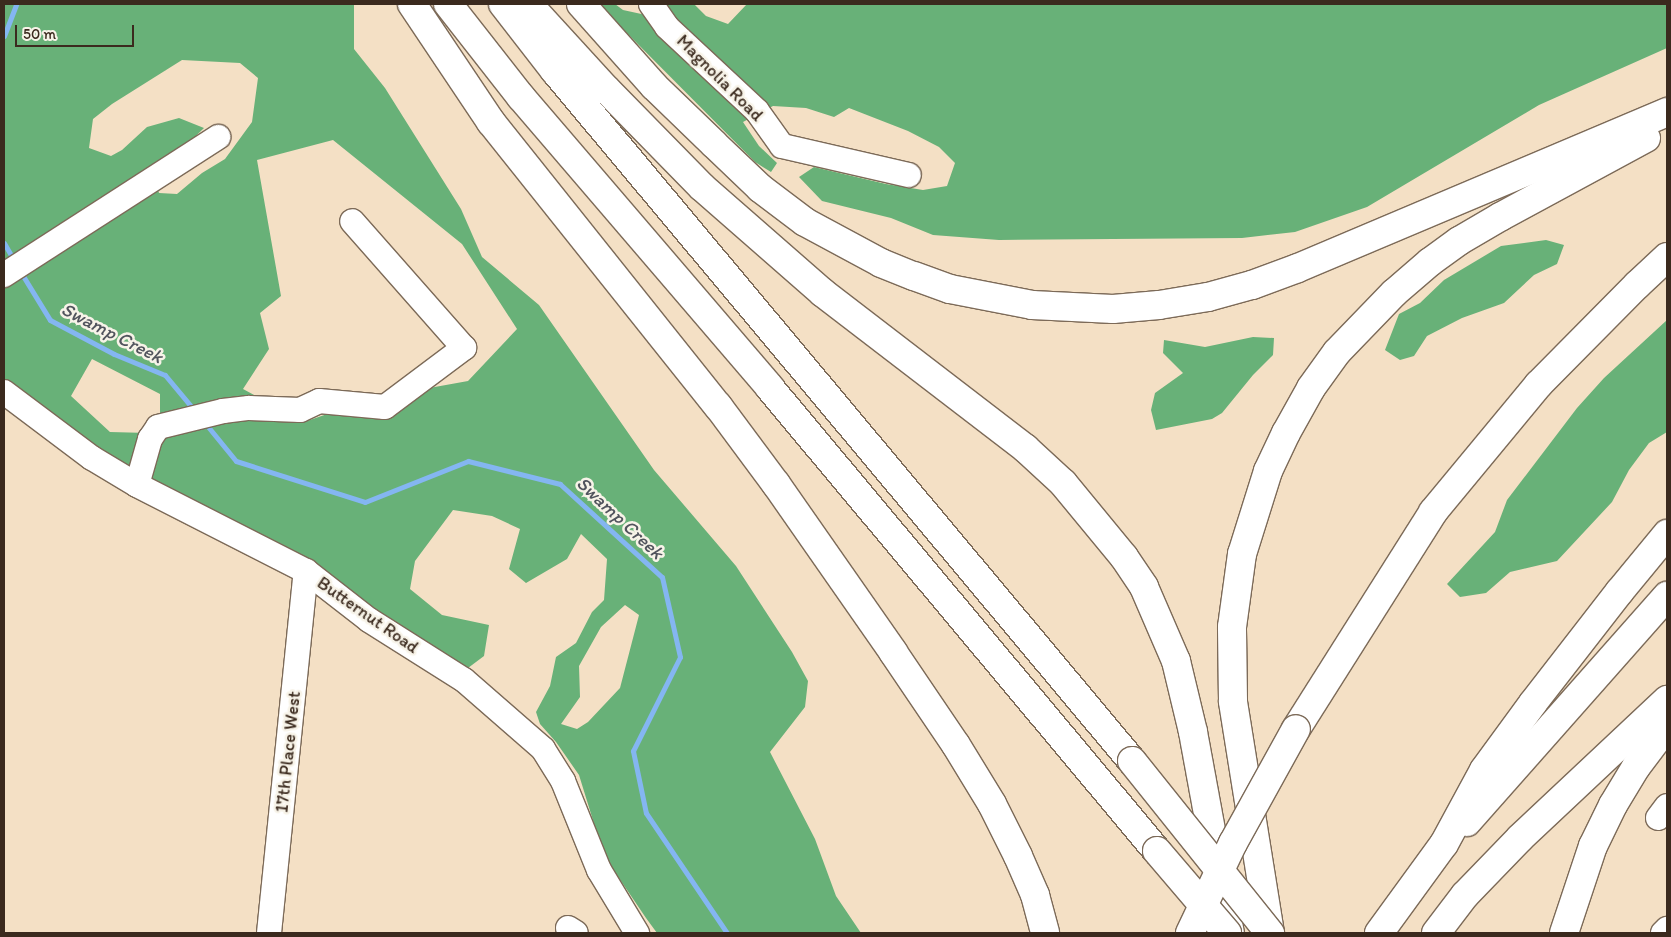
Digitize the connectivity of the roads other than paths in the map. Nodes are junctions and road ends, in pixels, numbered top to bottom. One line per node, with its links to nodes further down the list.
1 (412, 4): 26 (highway)
2 (448, 4): 22 (highway)
3 (503, 4): 30 (highway, bridge)
4 (528, 4): 29 (highway)
5 (581, 4): 7 (highway)
6 (651, 4): 10 (street, Magnolia Road)
7 (1667, 112)
8 (1667, 126): 30 (highway)
9 (218, 137): 13 (street)
10 (909, 175)
11 (352, 221): 15 (street)
12 (1667, 258): 27 (highway, bridge)
13 (4, 275)
14 (4, 392): 15 (street, Butternut Road)
15 (137, 485): 17 (street, Butternut Road)
16 (1667, 534): 21 (highway)
17 (306, 571): 24 (street, 17th Place West); 25 (street, Butternut Road)
18 (1667, 596): 21 (highway)
19 (1667, 700): 32 (highway)
20 (1667, 726): 33 (highway)
21 (1444, 844): 31 (highway)
22 (1157, 851): 28 (highway, bridge); 29 (highway, bridge)
23 (1667, 929): 34 (street)
24 (270, 933)
25 (636, 933)
26 (1045, 933)
27 (1190, 933)
28 (1218, 933)
29 (1229, 933)
30 (1270, 933)
31 (1379, 933)
32 (1436, 933)
33 (1564, 933)
34 (1663, 933)

